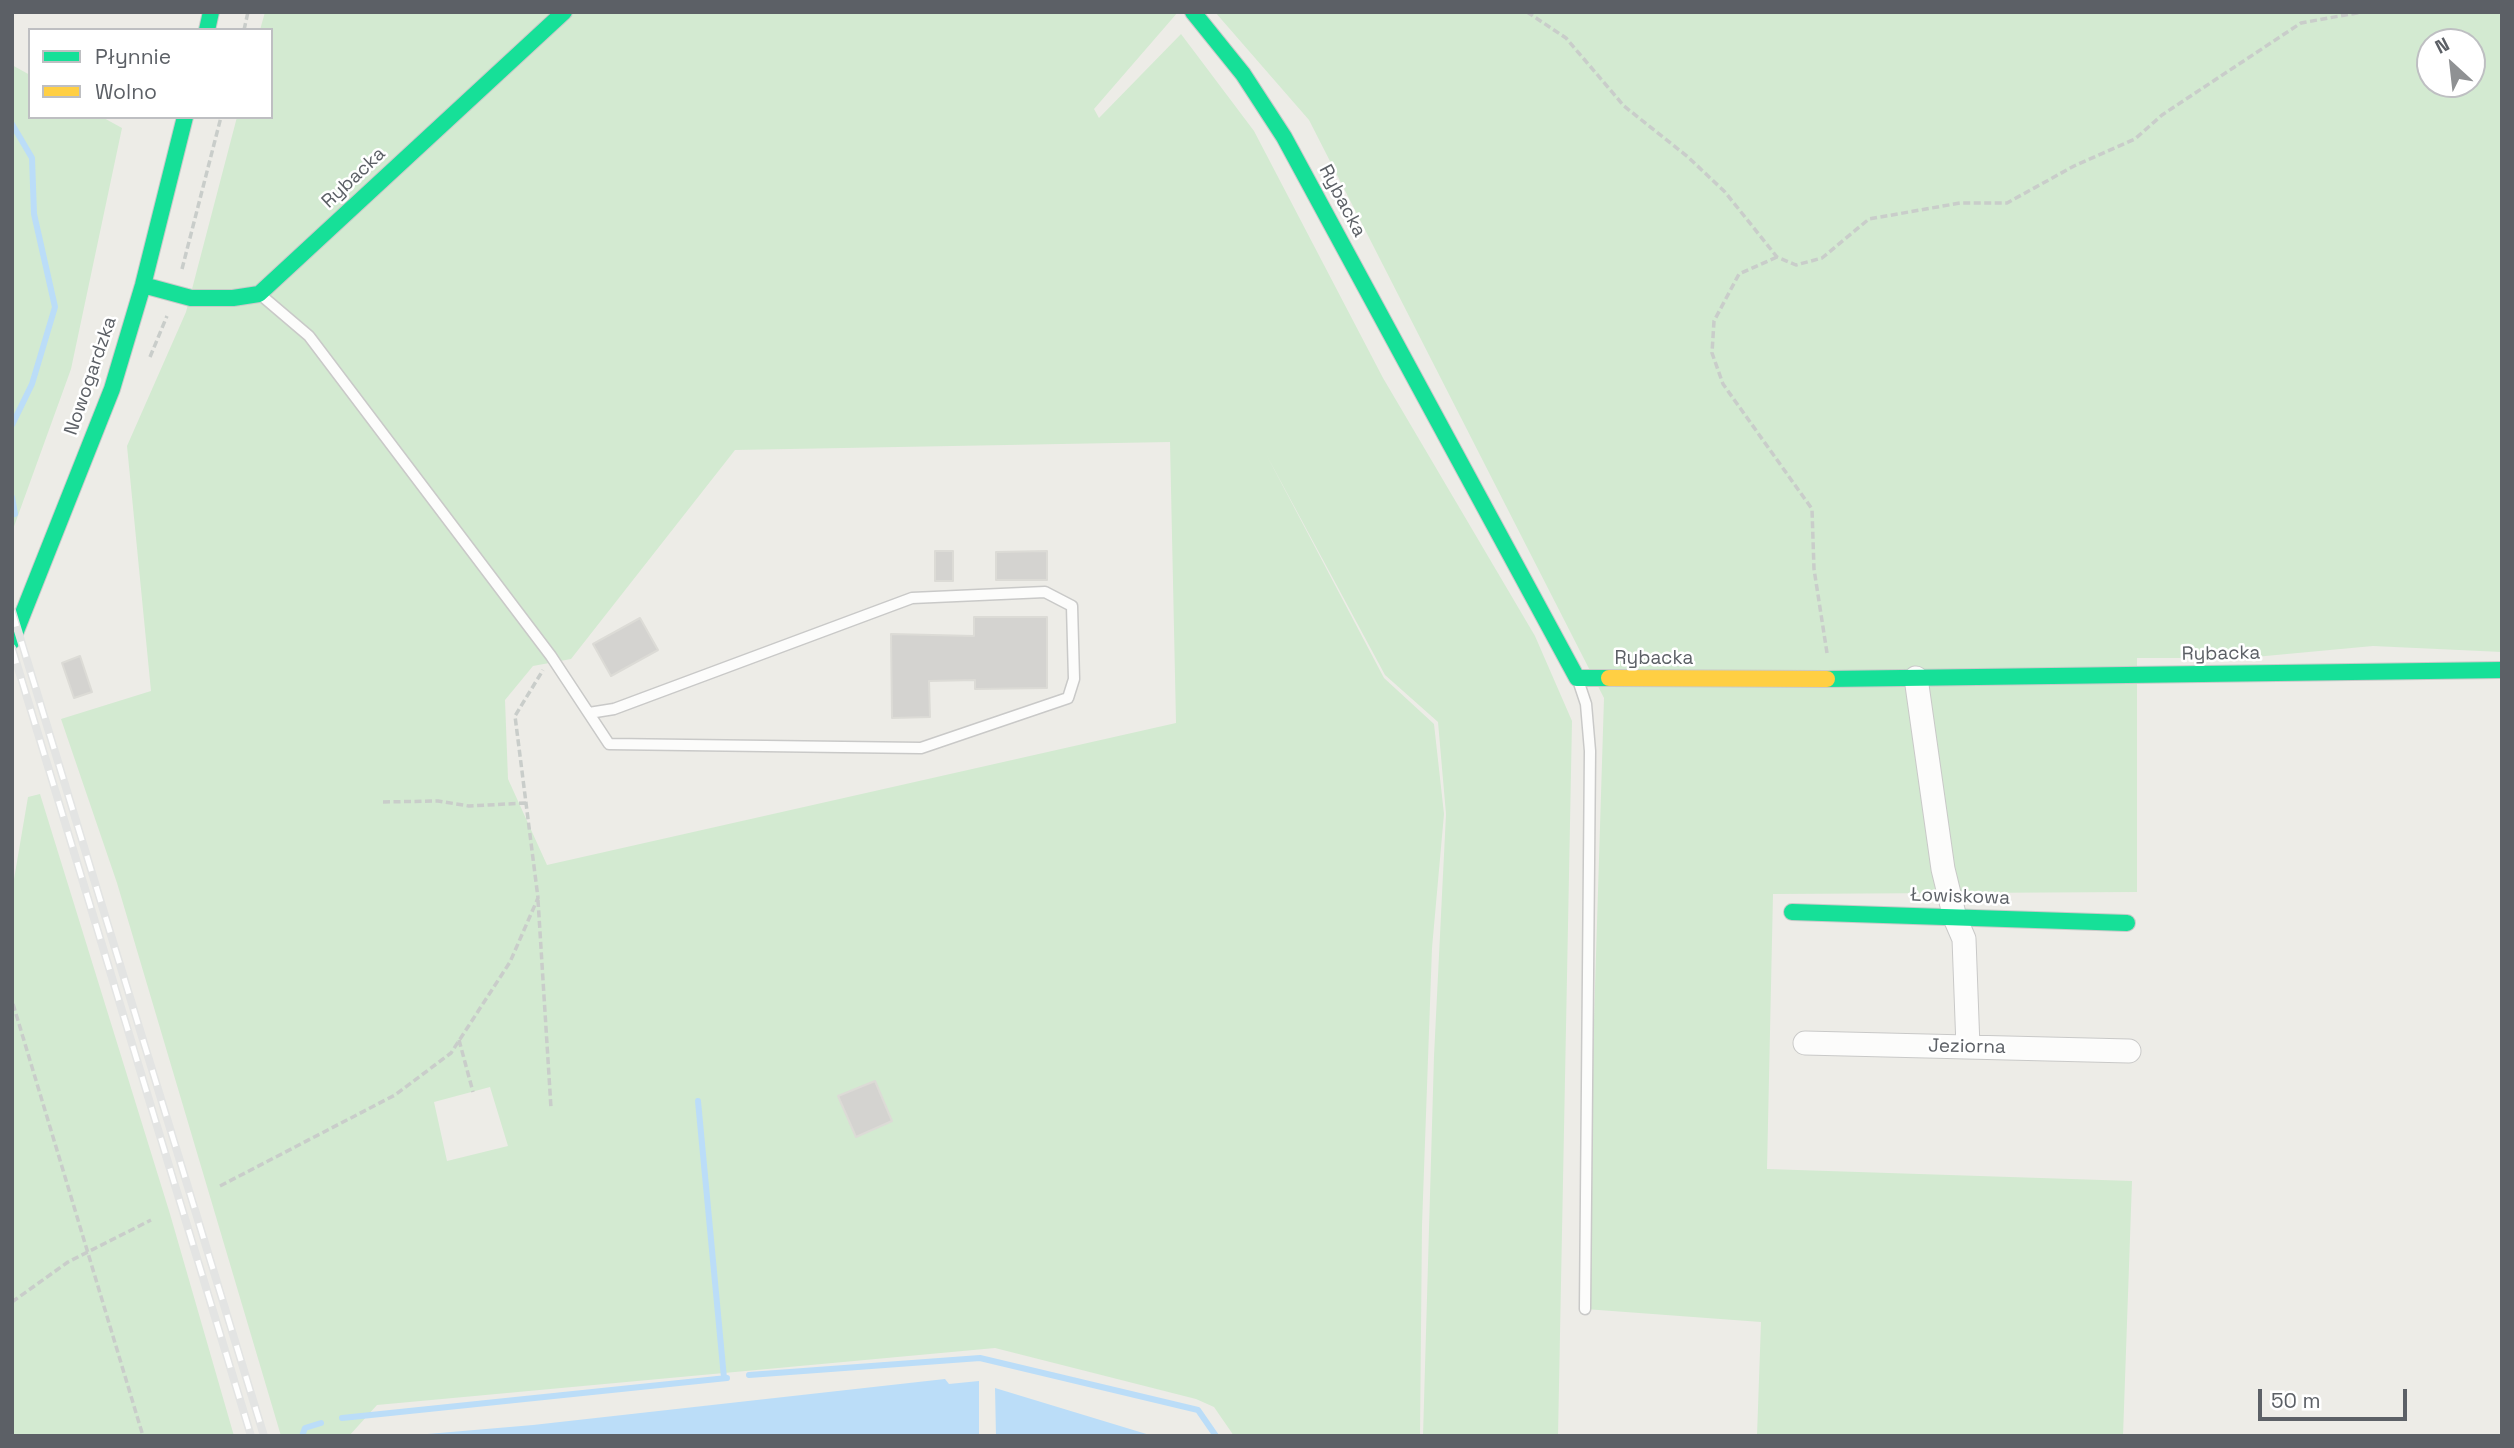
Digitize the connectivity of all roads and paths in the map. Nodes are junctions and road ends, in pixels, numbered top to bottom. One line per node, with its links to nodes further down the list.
1 (564, 12): 8 (street, Rybacka)
2 (1193, 12): 12 (street, Rybacka)
3 (1527, 12): 6 (path)
4 (2362, 12): 6 (path)
5 (184, 119): 7 (street, Nowogardzka)
6 (1777, 257): 14 (path)
7 (143, 285): 8 (street); 9 (street, Nowogardzka)
8 (259, 294): 10 (lane)
9 (12, 641)
10 (551, 656): 15 (lane); 17 (path)
11 (2502, 670): 13 (street, Rybacka)
12 (1577, 678): 14 (street, Rybacka); 33 (lane)
13 (1916, 678): 14 (street, Rybacka); 20 (street)
14 (1831, 679)
15 (589, 713): 15 (lane)
16 (383, 802): 17 (path)
17 (526, 803): 18 (path)
18 (537, 898): 23 (path); 28 (path)
19 (1792, 912): 20 (street, Łowiskowa)
20 (1955, 918): 21 (street, Łowiskowa); 25 (street)
21 (2127, 923)
22 (13, 1004): 31 (path)
23 (459, 1040): 27 (path); 29 (path)
24 (1805, 1042): 25 (street, Jeziorna)
25 (1968, 1047): 26 (street, Jeziorna)
26 (2129, 1051)
27 (473, 1092)
28 (551, 1108)
29 (220, 1186)
30 (152, 1220): 31 (path)
31 (89, 1252): 32 (path); 34 (path)
32 (12, 1302)
33 (1585, 1309)
34 (143, 1436)

